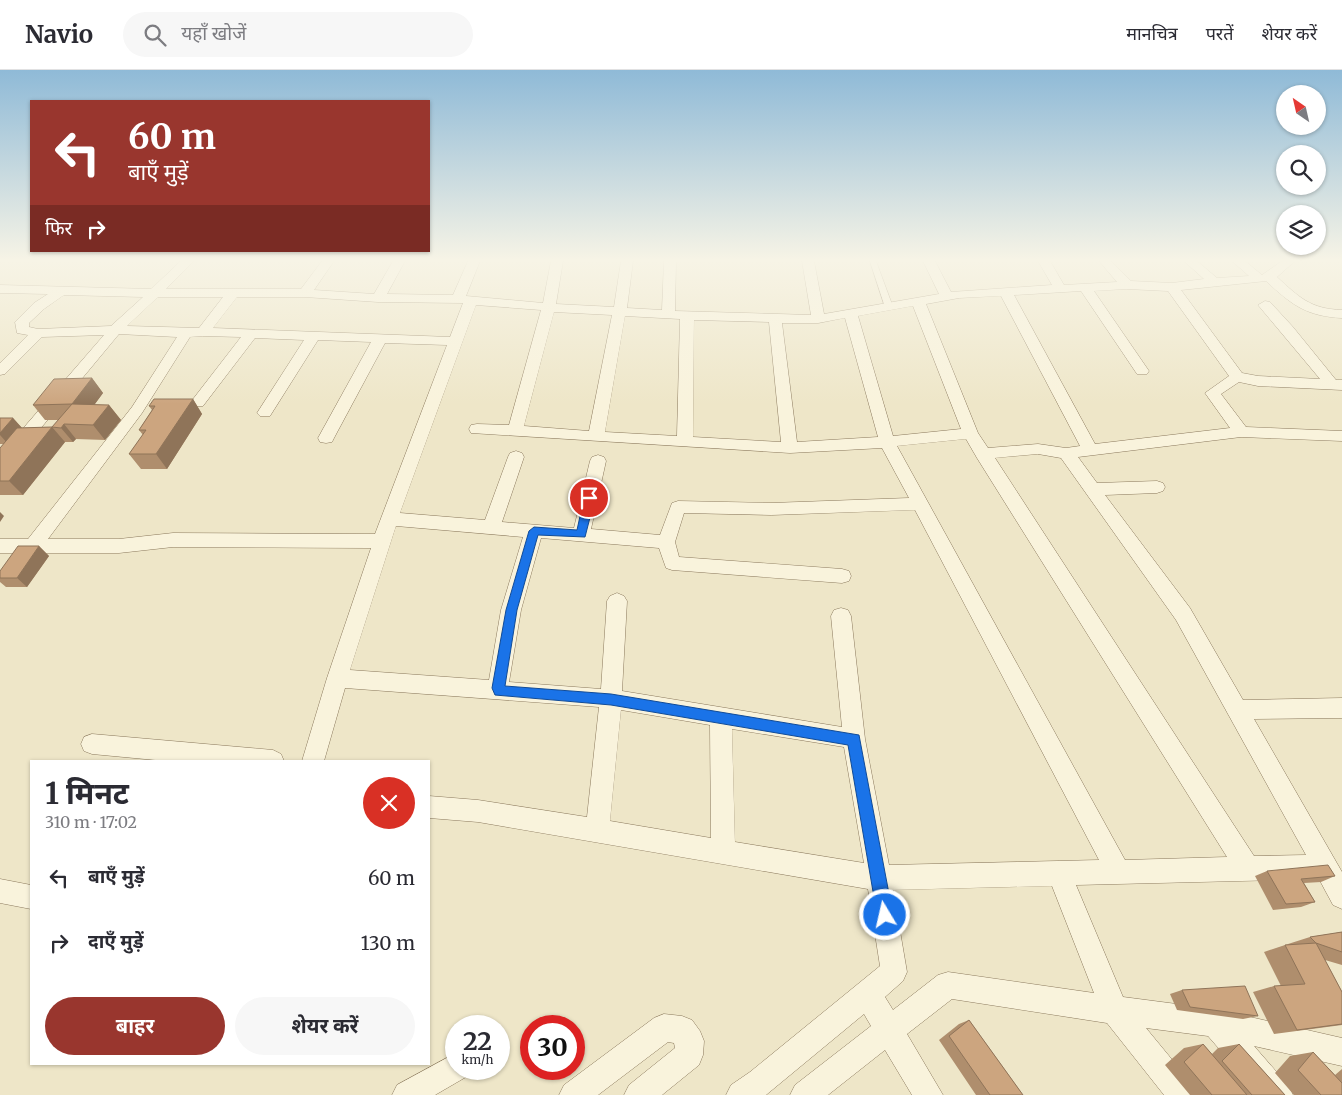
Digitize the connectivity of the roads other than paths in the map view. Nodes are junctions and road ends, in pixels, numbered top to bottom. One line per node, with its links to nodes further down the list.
1 (549, 308): 38 (street)
2 (36, 309): 25 (street)
3 (139, 309): 23 (street)
4 (221, 309): 24 (street)
5 (463, 309): 30 (street)
6 (568, 309): 16 (street)
7 (668, 309): 19 (street)
8 (816, 309): 22 (street)
9 (879, 309): 17 (street)
10 (921, 309): 39 (street)
11 (1014, 309): 47 (street)
12 (1100, 309): 31 (street)
13 (1188, 309): 33 (street)
14 (1269, 309): 34 (street)
15 (1308, 309): 18 (street)
16 (619, 311): 19 (street); 41 (street)
17 (851, 314): 22 (street); 45 (street)
18 (1342, 314)
19 (668, 315): 20 (street)
20 (687, 316): 21 (street); 44 (street)
21 (775, 319): 22 (street); 46 (street)
22 (818, 319)
23 (116, 330): 25 (street); 26 (street); 52 (street)
24 (203, 332): 26 (street); 27 (street)
25 (38, 333): 32 (street)
26 (186, 333): 63 (street)
27 (250, 334): 28 (street); 35 (street)
28 (313, 337): 29 (street); 36 (street)
29 (379, 340): 30 (street); 43 (street)
30 (456, 342): 56 (street)
31 (1142, 370)
32 (0, 371)
33 (1237, 377): 34 (street); 40 (street)
34 (1336, 384)
35 (198, 403)
36 (265, 413)
37 (477, 429): 38 (street)
38 (515, 431): 41 (street)
39 (970, 432): 45 (street); 49 (street)
40 (1241, 432): 42 (street); 47 (street)
41 (596, 436): 44 (street)
42 (1342, 436)
43 (326, 438)
44 (686, 442): 46 (street)
45 (887, 442): 46 (street); 55 (street)
46 (790, 448)
47 (1090, 450): 48 (street)
48 (1066, 453): 49 (street); 54 (street)
49 (983, 454): 81 (street)
50 (516, 457): 57 (street)
51 (598, 461): 59 (street)
52 (0, 466)
53 (1157, 487): 54 (street)
54 (1093, 489): 71 (street)
55 (920, 504): 61 (street); 82 (street)
56 (390, 519): 57 (street); 60 (street)
57 (491, 527): 58 (street)
58 (534, 531): 59 (street); 68 (street)
59 (581, 535): 61 (street)
60 (382, 541): 63 (street); 67 (street)
61 (666, 542): 64 (street)
62 (0, 546): 63 (street)
63 (32, 546)
64 (842, 576)
65 (617, 601): 69 (street)
66 (841, 616): 73 (street)
67 (337, 678): 68 (street); 76 (street)
68 (500, 691): 69 (street)
69 (611, 699): 72 (street); 78 (street)
70 (1342, 708): 71 (street)
71 (1236, 710): 80 (street)
72 (721, 718): 73 (street); 79 (street)
73 (854, 739): 84 (street)
74 (92, 744): 75 (street)
75 (262, 760)
76 (313, 760)
77 (430, 807): 78 (street)
78 (597, 831): 79 (street)
79 (723, 852): 84 (street)
80 (1324, 867): 81 (street); 86 (street)
81 (1248, 869): 82 (street)
82 (1118, 872): 83 (street)
83 (1059, 873): 84 (street); 89 (street)
84 (879, 878): 88 (street)
85 (0, 891): 87 (street)
86 (1342, 896)
87 (30, 897)
88 (867, 993): 91 (street); 97 (street)
89 (1114, 1010): 90 (street); 91 (street); 100 (street)
90 (1215, 1022): 92 (street); 101 (street)
91 (889, 1030): 98 (street); 99 (street)
92 (1342, 1052)
93 (445, 1073): 94 (street)
94 (407, 1095)
95 (574, 1095): 96 (street)
96 (639, 1095)
97 (741, 1095)
98 (805, 1095)
99 (928, 1095)
100 (1183, 1095)
101 (1278, 1095)

